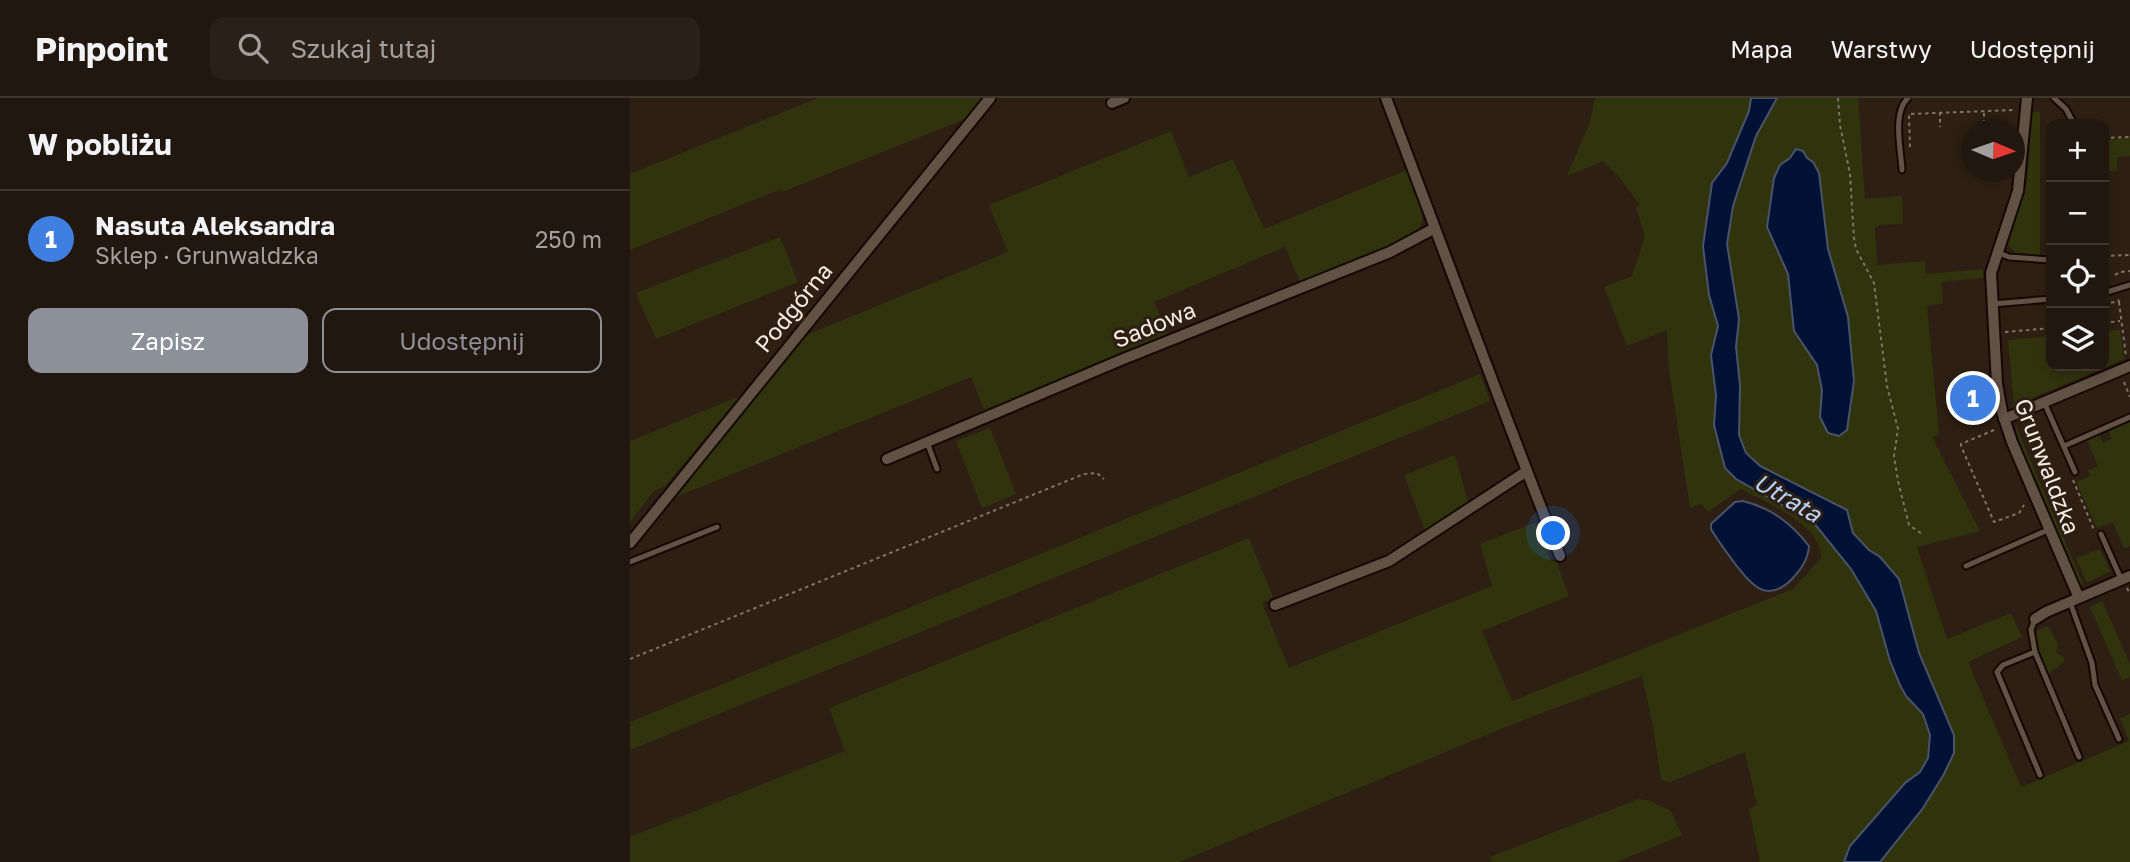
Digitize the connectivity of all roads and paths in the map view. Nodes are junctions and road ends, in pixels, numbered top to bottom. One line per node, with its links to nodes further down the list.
1 (990, 98): 54 (street, Podgórna)
2 (1124, 98): 8 (street)
3 (1386, 98): 19 (street)
4 (1838, 98): 52 (path)
5 (1908, 98): 17 (lane)
6 (2027, 98): 20 (street, Grunwaldzka)
7 (2054, 98): 13 (lane)
8 (1112, 103)
9 (2019, 110): 10 (path)
10 (1984, 111): 11 (path); 12 (path)
11 (1940, 112): 14 (path); 17 (path)
12 (1984, 119)
13 (2071, 119)
14 (1940, 127)
15 (2130, 137): 16 (path)
16 (2109, 138)
17 (1901, 152): 18 (lane)
18 (1902, 170)
19 (1435, 228): 42 (street, Sadowa); 46 (street)
20 (1996, 251): 23 (lane); 30 (street, Grunwaldzka)
21 (2109, 256): 22 (path)
22 (2130, 256)
23 (2046, 260)
24 (2130, 271): 25 (path)
25 (2115, 275)
26 (2130, 285): 27 (lane)
27 (2109, 291)
28 (2046, 299): 30 (lane)
29 (2119, 302): 31 (path)
30 (1992, 304): 34 (street, Grunwaldzka)
31 (2122, 321): 32 (path); 35 (path)
32 (2109, 322)
33 (2046, 328): 34 (path)
34 (1994, 333): 40 (street, Grunwaldzka)
35 (2128, 368): 38 (street)
36 (2124, 381): 37 (path)
37 (2130, 397)
38 (2044, 402): 40 (street); 43 (lane)
39 (2130, 417): 43 (lane)
40 (2004, 419): 51 (street, Grunwaldzka)
41 (1993, 430): 49 (path)
42 (927, 442): 44 (street, Sadowa); 45 (lane)
43 (2064, 446): 47 (lane)
44 (887, 459)
45 (937, 468)
46 (1527, 471): 55 (street); 61 (street)
47 (2073, 475): 53 (path)
48 (1104, 479): 64 (path)
49 (2024, 505)
50 (717, 527): 56 (lane)
51 (2050, 529): 57 (lane); 60 (street, Grunwaldzka)
52 (1922, 534)
53 (2099, 536): 58 (lane)
54 (630, 543)
55 (1560, 556)
56 (630, 562)
57 (1966, 566)
58 (2126, 581): 59 (path); 60 (street)
59 (2130, 594)
60 (2075, 600): 62 (street); 65 (lane)
61 (1275, 605)
62 (2035, 619): 63 (lane)
63 (2035, 652): 66 (lane); 67 (lane)
64 (630, 659)
65 (2119, 739)
66 (2080, 757)
67 (2040, 775)

